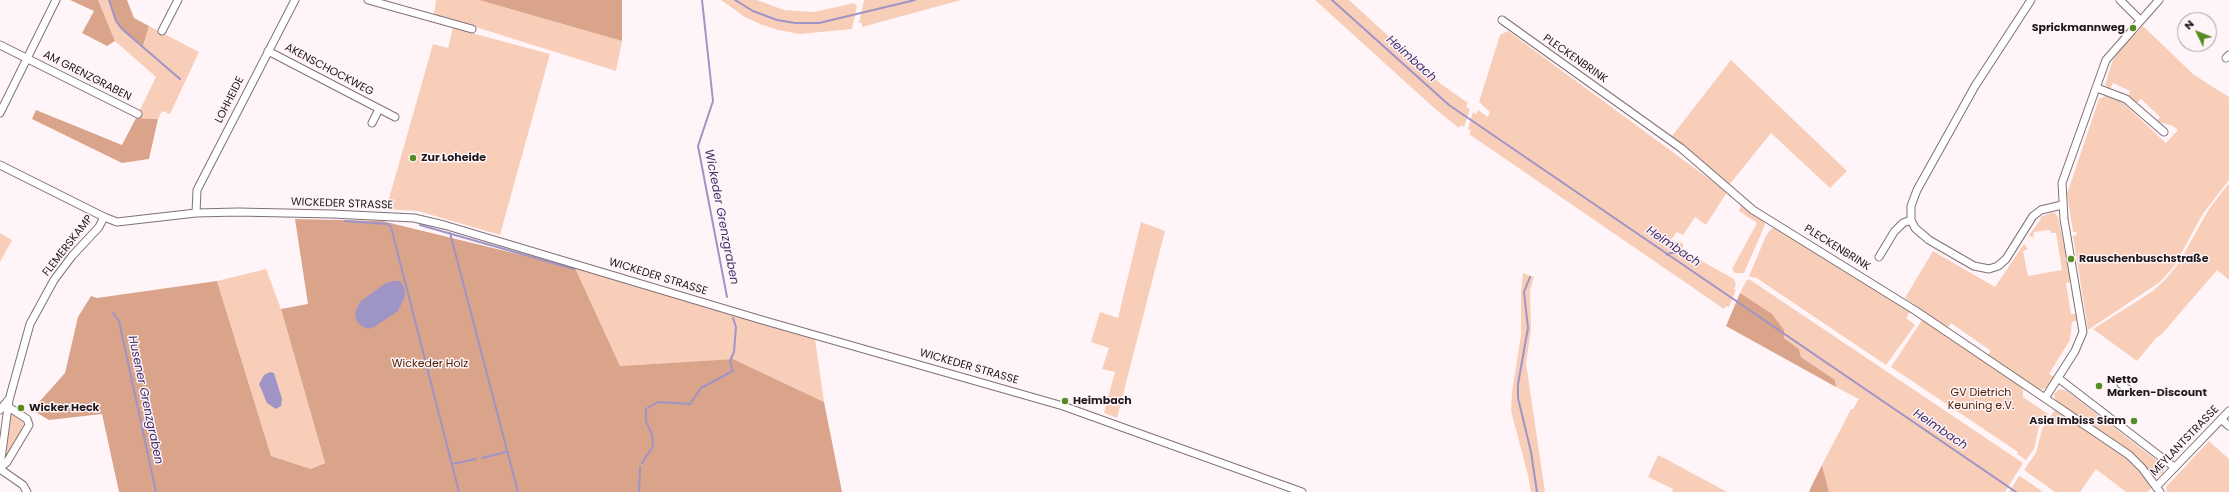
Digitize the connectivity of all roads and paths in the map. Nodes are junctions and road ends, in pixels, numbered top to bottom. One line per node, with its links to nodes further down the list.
1 (56, 0): 14 (street, AM GRENZGRABEN)
2 (178, 0): 11 (street)
3 (295, 0): 13 (street, LOHHEIDE)
4 (368, 0): 10 (street)
5 (2031, 0): 26 (street)
6 (2120, 0): 9 (street)
7 (2159, 0): 9 (street)
8 (1502, 20): 31 (street, PLECKENBRINK)
9 (2140, 20): 15 (street)
10 (472, 30)
11 (162, 31)
12 (0, 45): 14 (street, AM GRENZGRABEN)
13 (268, 51): 16 (street, AKENSCHOCKWEG); 24 (street, LOHHEIDE)
14 (27, 58): 17 (street, AM GRENZGRABEN); 18 (street, AM GRENZGRABEN)
15 (2097, 88): 21 (street); 23 (street)
16 (379, 109): 19 (street, AKENSCHOCKWEG); 20 (street, AKENSCHOCKWEG)
17 (0, 113)
18 (138, 114)
19 (394, 117)
20 (372, 123)
21 (2164, 132)
22 (0, 165): 25 (street, WICKEDER STRASSE)
23 (2062, 205): 26 (street); 28 (street)
24 (196, 213): 25 (street, WICKEDER STRASSE); 41 (street, WICKEDER STRASSE)
25 (104, 217): 32 (street, FLEMERSKAMP)
26 (1911, 220): 27 (street)
27 (1879, 257)
28 (2058, 378): 31 (street); 37 (street)
29 (2121, 384): 30 (street)
30 (2131, 392)
31 (2045, 398): 39 (street, PLECKENBRINK)
32 (8, 403): 33 (street, FLEMERSKAMP); 38 (street, FLEMERSKAMP); 38 (street)
33 (0, 410)
34 (2229, 411): 35 (street, MEYLANTSTRASSE)
35 (2221, 419): 36 (street); 37 (street, MEYLANTSTRASSE)
36 (2229, 426)
37 (2174, 467): 39 (street, MEYLANTSTRASSE)
38 (0, 468): 40 (street)
39 (2158, 489)
40 (27, 492)
41 (1302, 492)

